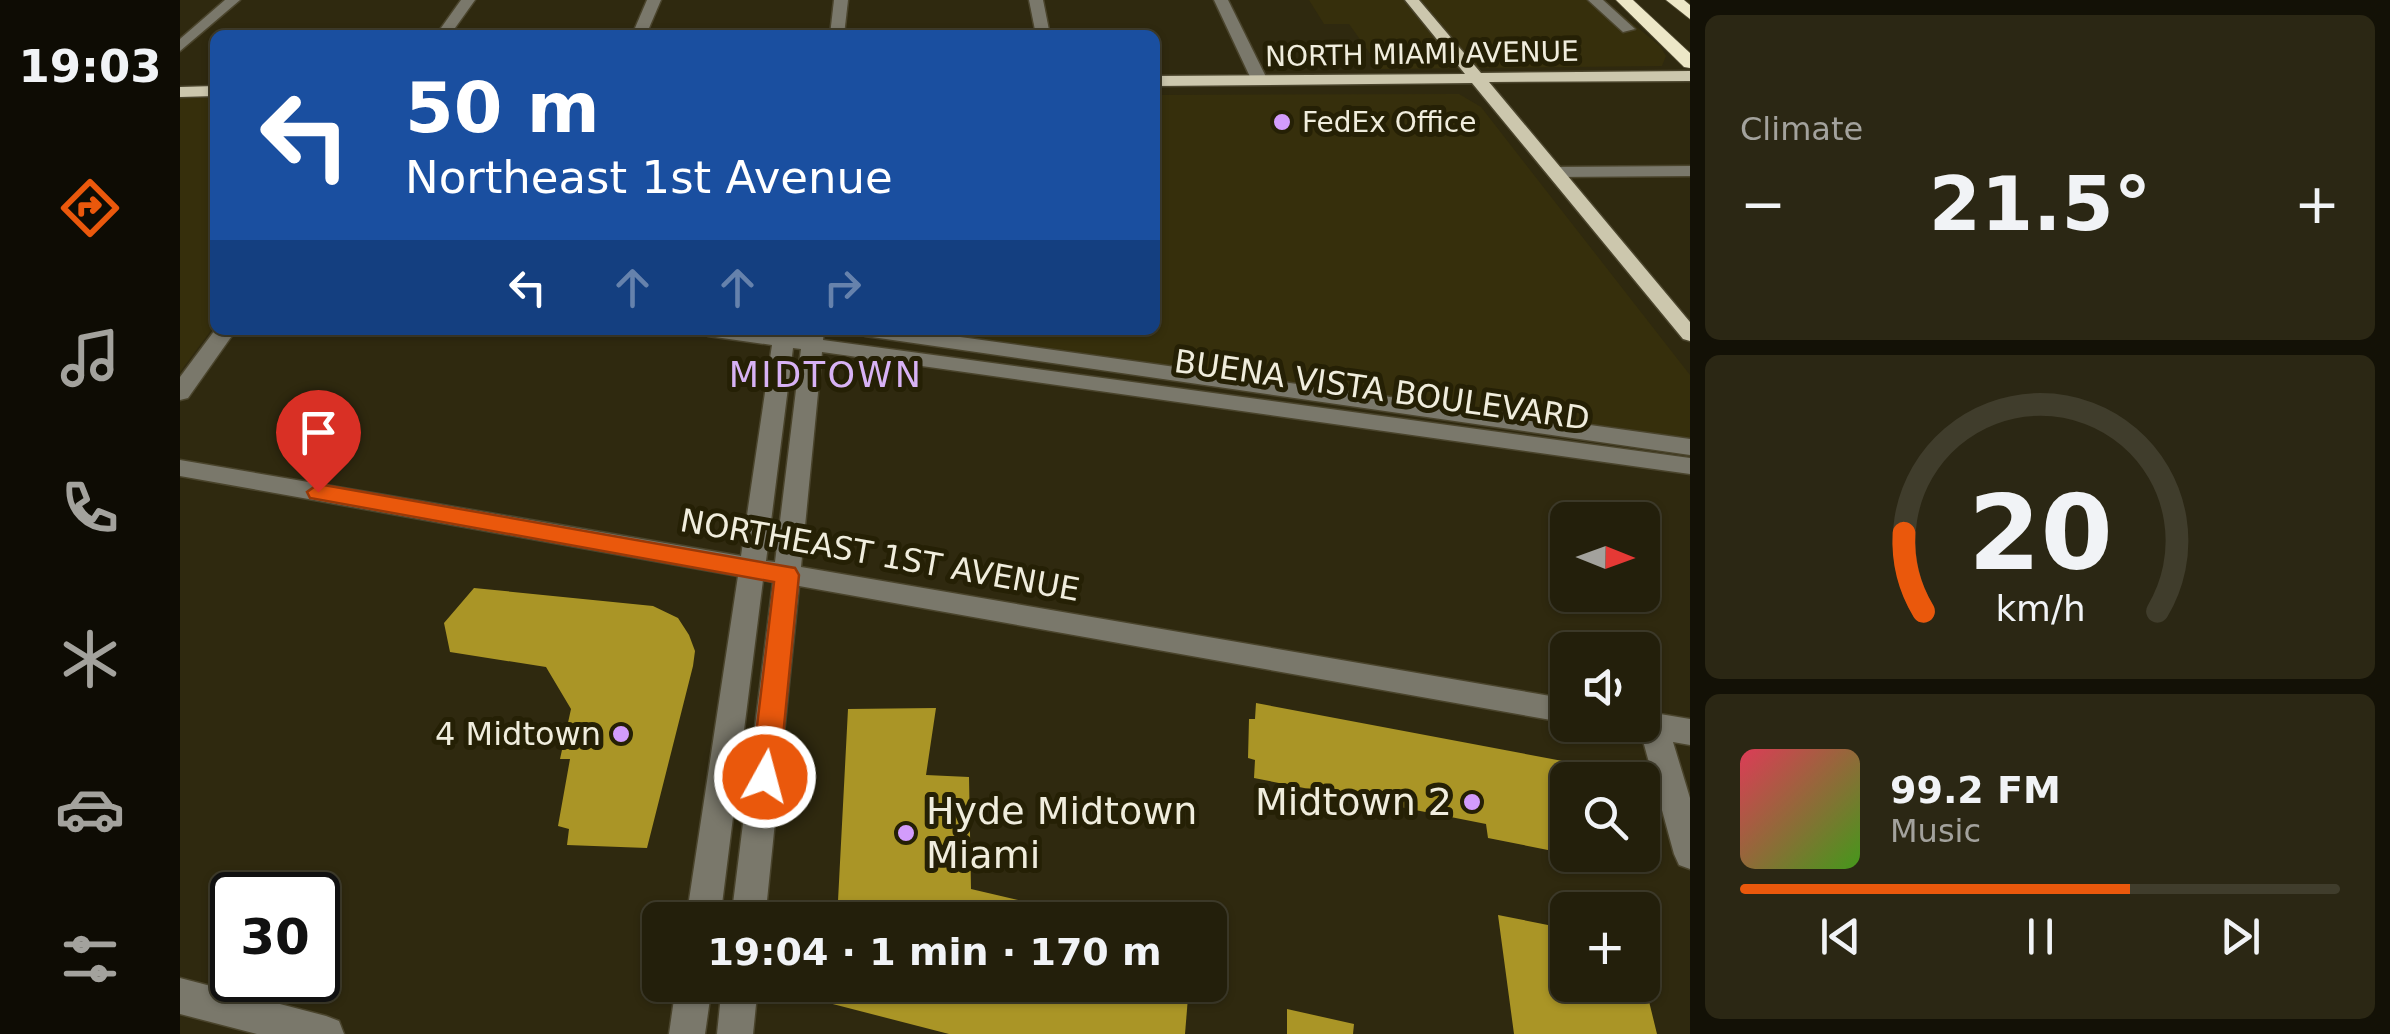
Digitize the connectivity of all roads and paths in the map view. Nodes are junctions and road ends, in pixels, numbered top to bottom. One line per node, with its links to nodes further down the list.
1 (233, 0): 17 (street)
2 (468, 0): 13 (street)
3 (654, 0): 14 (street)
4 (841, 0): 15 (street)
5 (1036, 0): 16 (street)
6 (1221, 0): 21 (street)
7 (1412, 0): 20 (main road)
8 (1595, 0): 12 (street)
9 (1624, 0): 18 (highway)
10 (1674, 0): 11 (highway)
11 (1690, 14)
12 (1628, 29)
13 (447, 30)
14 (641, 30)
15 (838, 30)
16 (1043, 30)
17 (180, 48)
18 (1690, 63)
19 (1690, 76): 20 (main road, NORTH MIAMI AVENUE)
20 (1477, 79): 21 (main road, NORTH MIAMI AVENUE); 26 (main road)
21 (1260, 80): 22 (main road, NORTH MIAMI AVENUE)
22 (1160, 81)
23 (180, 86): 24 (main road)
24 (210, 86)
25 (1690, 171): 26 (street)
26 (1554, 172): 27 (main road)
27 (1687, 328)
28 (222, 335): 32 (street)
29 (784, 335): 31 (street, BUENA VISTA BOULEVARD); 36 (street)
30 (900, 335): 33 (street, BUENA VISTA BOULEVARD)
31 (813, 337): 34 (street, BUENA VISTA BOULEVARD); 37 (street)
32 (180, 392)
33 (1690, 447)
34 (1690, 466)
35 (180, 468): 36 (street, NORTHEAST 1ST AVENUE)
36 (753, 569): 37 (street, NORTHEAST 1ST AVENUE); 43 (street)
37 (787, 575): 38 (street, NORTHEAST 1ST AVENUE); 44 (street)
38 (1550, 708)
39 (1660, 727): 40 (street)
40 (1690, 732)
41 (1654, 742): 42 (street)
42 (1690, 854)
43 (707, 902)
44 (750, 902)
45 (180, 996): 48 (street)
46 (692, 1002): 49 (street)
47 (738, 1002): 50 (street)
48 (326, 1034)
49 (687, 1034)
50 (734, 1034)

